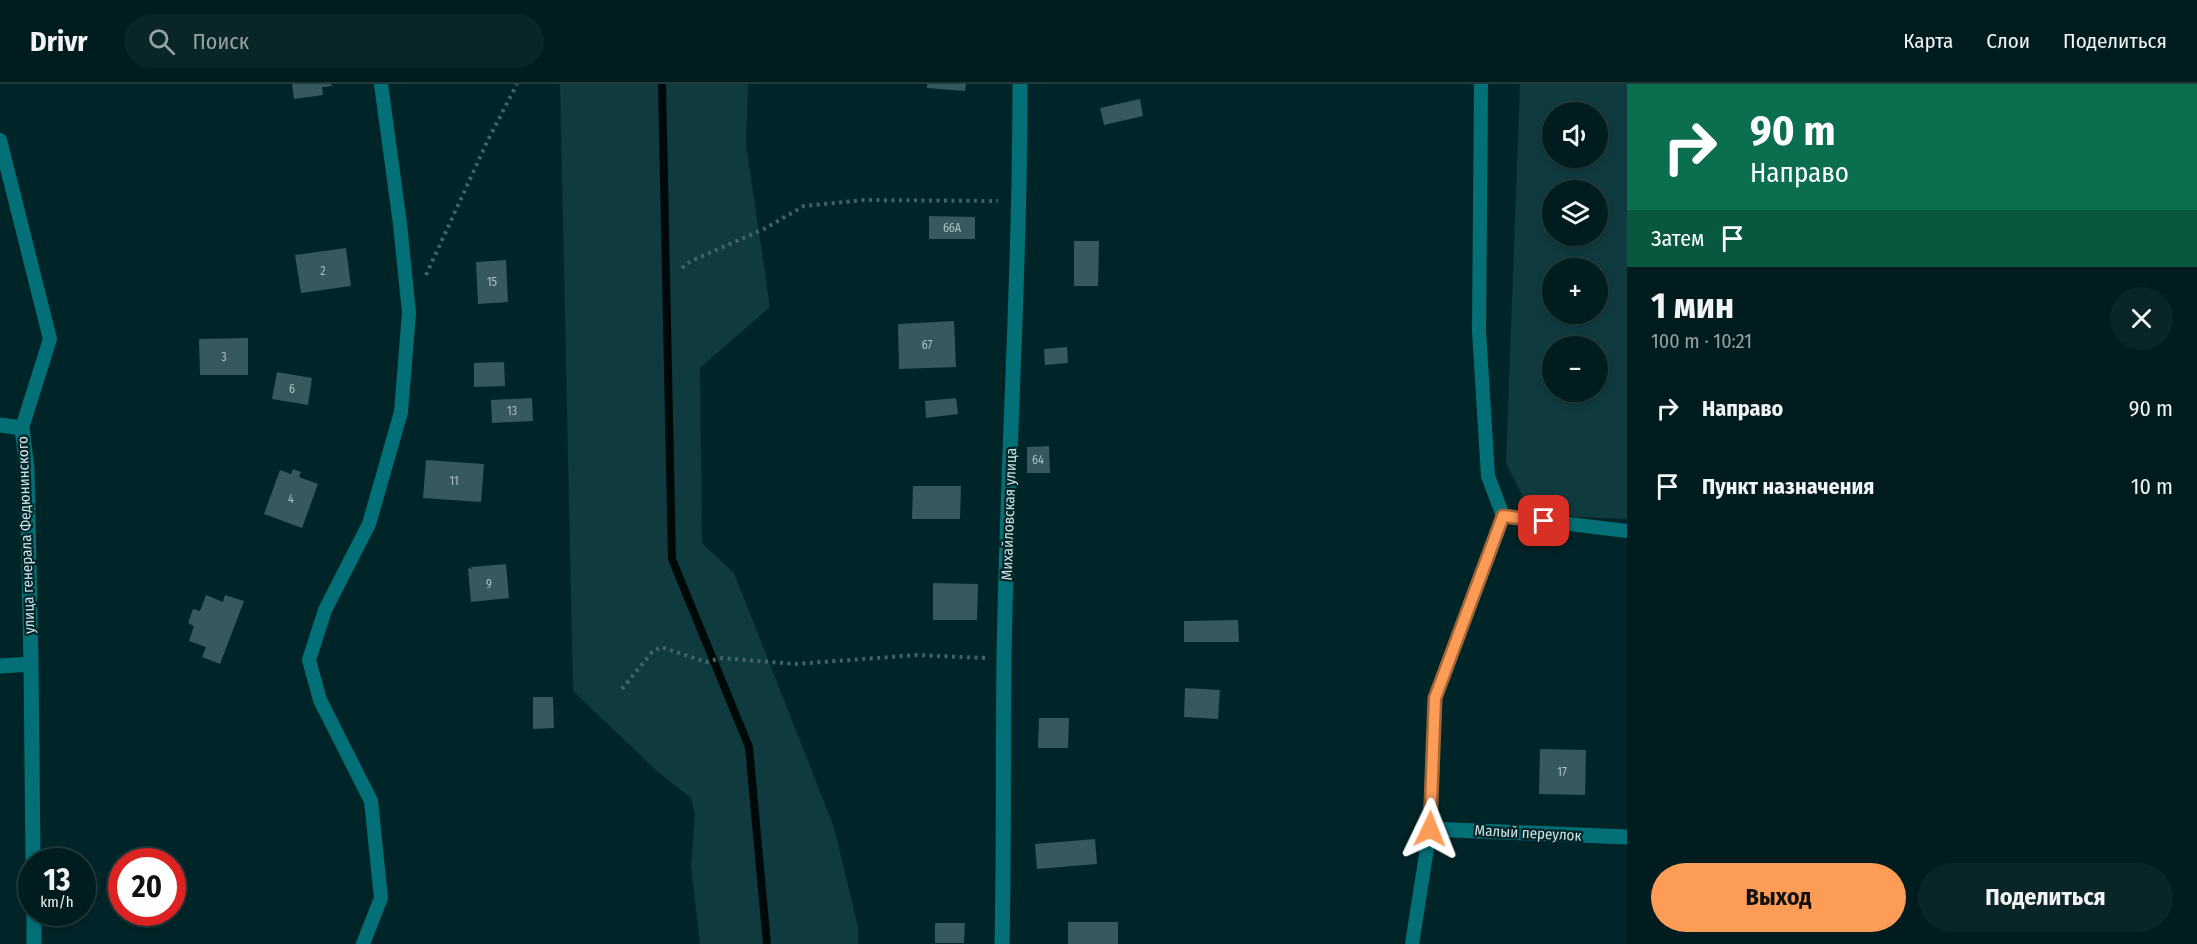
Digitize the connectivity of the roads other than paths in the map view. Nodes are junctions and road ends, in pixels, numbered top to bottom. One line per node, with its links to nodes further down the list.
1 (381, 84): 16 (lane)
2 (1020, 84): 17 (street, Михайловская улица)
3 (1481, 84): 7 (lane)
4 (0, 140): 6 (lane)
5 (0, 424): 6 (street, улица генерала Федюнинского)
6 (22, 428): 9 (street, улица генерала Федюнинского)
7 (1503, 516): 8 (lane); 11 (lane)
8 (1627, 531)
9 (31, 664): 10 (street); 13 (street, улица генерала Федюнинского)
10 (0, 666)
11 (1430, 829): 12 (street, Малый переулок); 18 (lane)
12 (1627, 837)
13 (33, 848)
14 (34, 926): 15 (street)
15 (34, 944)
16 (363, 944)
17 (1002, 944)
18 (1412, 944)

